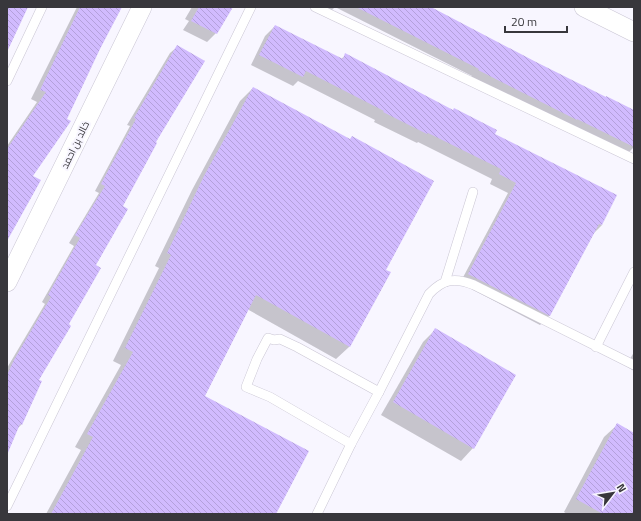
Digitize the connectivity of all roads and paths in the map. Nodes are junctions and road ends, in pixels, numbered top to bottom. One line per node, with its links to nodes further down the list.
1 (42, 7): 7 (lane)
2 (142, 7): 11 (street, خالد بن احمد)
3 (251, 7): 17 (lane)
4 (315, 7): 8 (lane)
5 (584, 7): 6 (street)
6 (634, 32)
7 (7, 81)
8 (634, 159)
9 (473, 192): 12 (lane)
10 (634, 272): 13 (lane)
11 (7, 282)
12 (444, 282): 13 (lane); 15 (lane)
13 (596, 346): 14 (lane)
14 (634, 365)
15 (379, 392): 16 (lane); 16 (lane)
16 (351, 444): 18 (lane)
17 (7, 506)
18 (317, 514)

